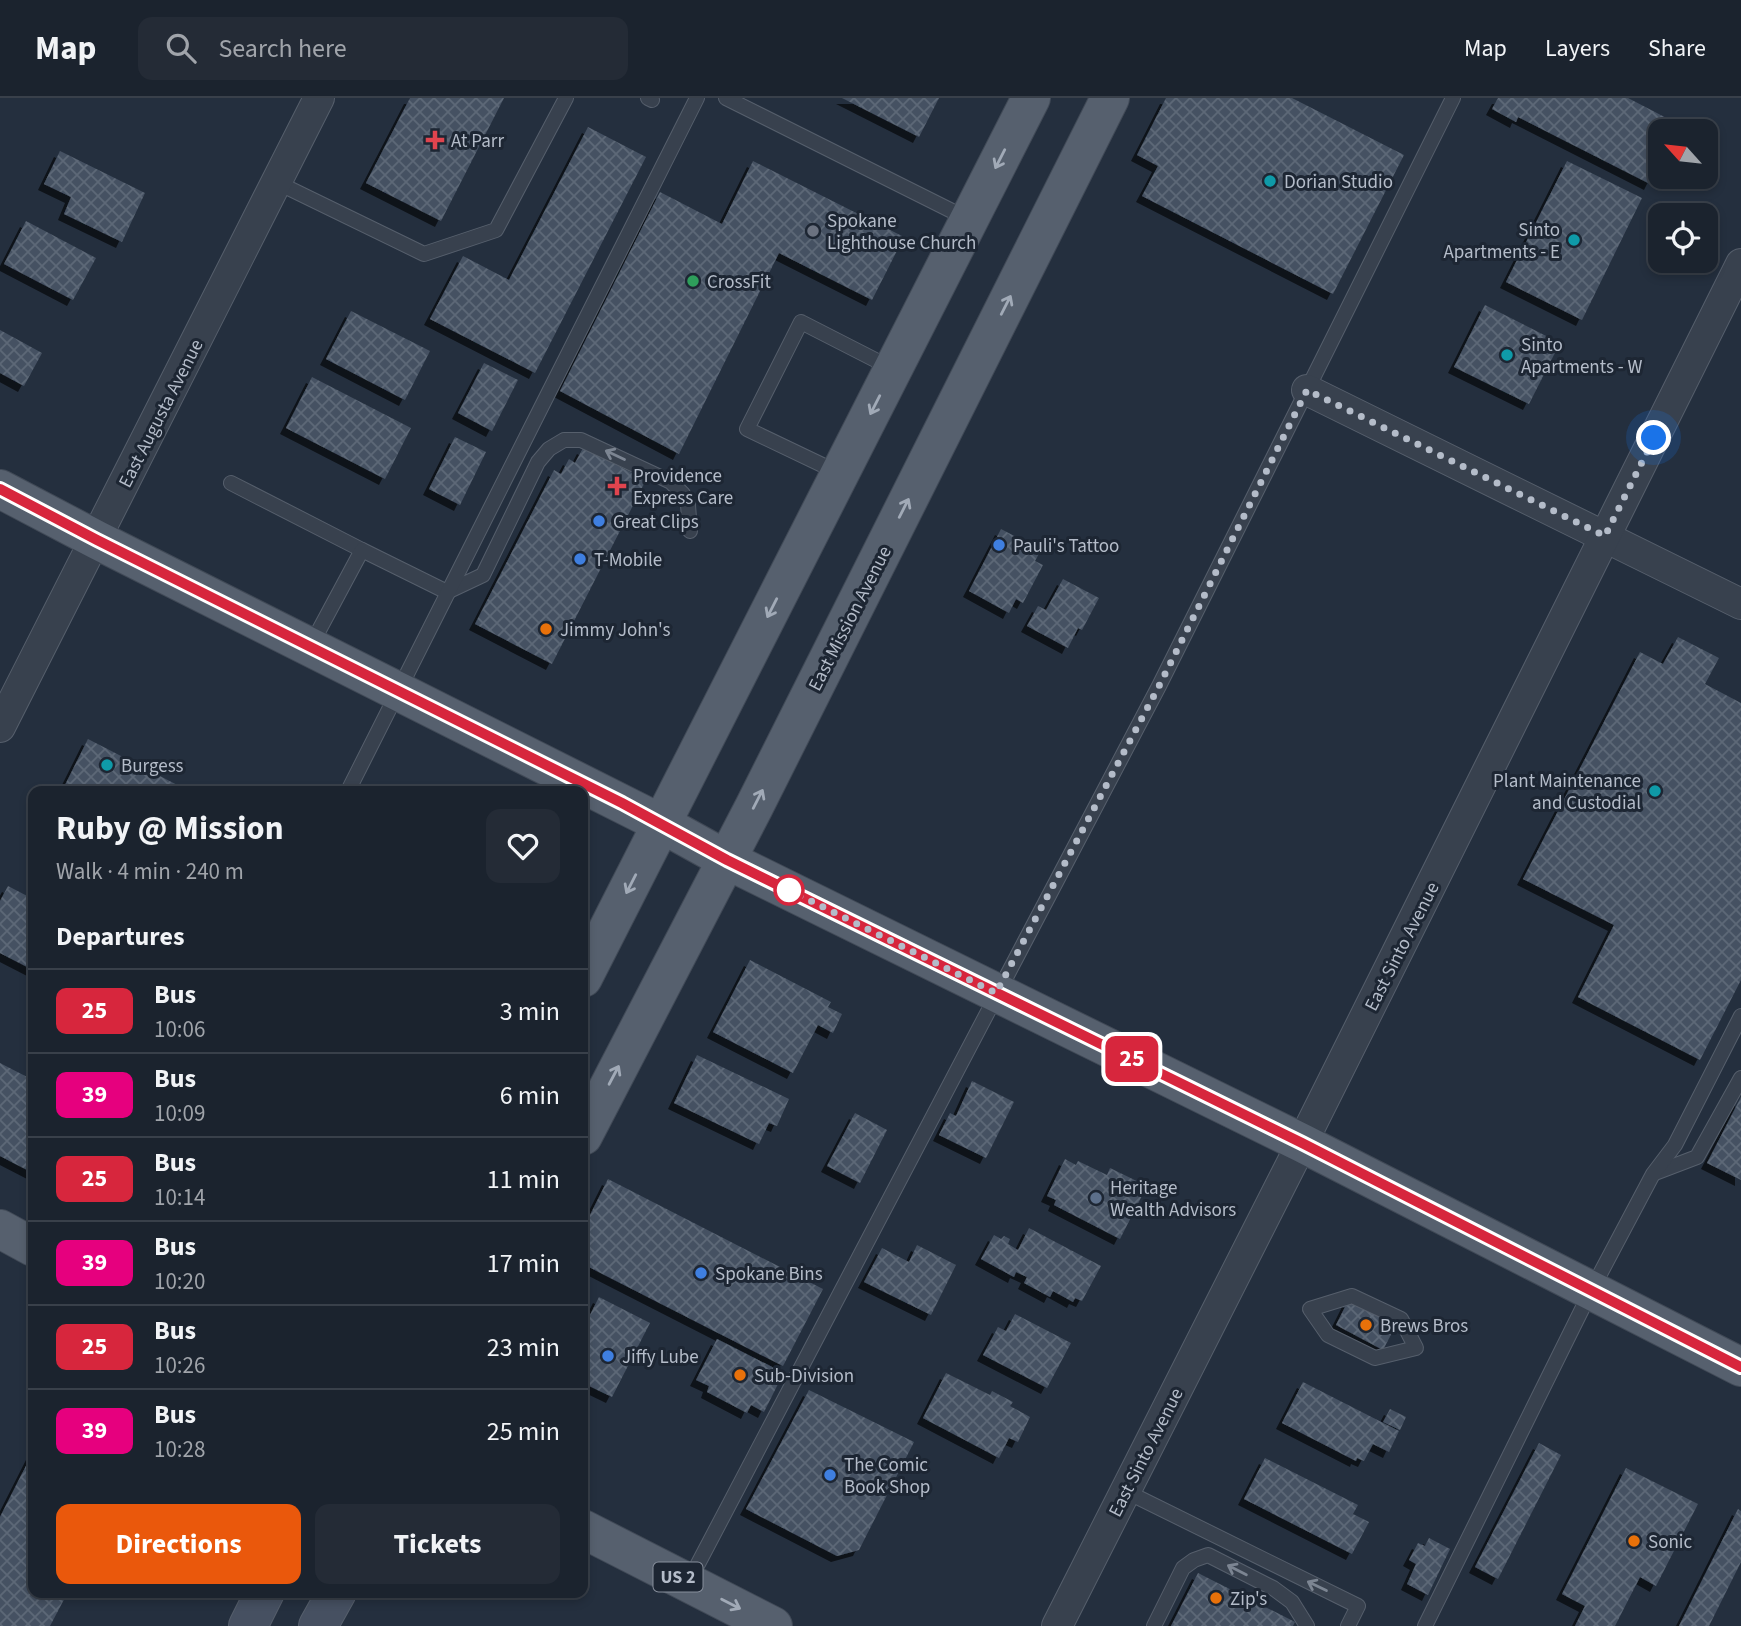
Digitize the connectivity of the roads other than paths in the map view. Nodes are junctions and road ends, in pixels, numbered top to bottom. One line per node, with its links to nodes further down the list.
1 (319, 98): 8 (street, East Augusta Avenue)
2 (566, 98): 8 (lane)
3 (697, 98): 20 (lane)
4 (726, 98): 9 (lane)
5 (1031, 98): 9 (main road, one-way to 9)
6 (1110, 98): 29 (main road, East Mission Avenue, one-way to 6)
7 (1453, 98): 12 (lane)
8 (276, 182): 18 (street, East Augusta Avenue)
9 (970, 220): 11 (main road)
10 (1741, 264): 17 (street, East Sinto Avenue)
11 (893, 369): 13 (main road, one-way to 13); 13 (lane)
12 (1307, 390): 17 (street); 31 (lane)
13 (840, 474): 28 (main road, one-way to 28)
14 (231, 483): 19 (lane)
15 (0, 489): 18 (main road)
16 (690, 531): 20 (lane, one-way to 20)
17 (1605, 536): 21 (street); 35 (street, East Sinto Avenue)
18 (97, 540): 22 (main road); 24 (street, East Augusta Avenue)
19 (362, 550): 20 (lane); 22 (lane)
20 (447, 592): 23 (lane)
21 (1741, 604)
22 (310, 647): 23 (main road)
23 (400, 692): 25 (lane); 26 (main road)
24 (0, 727)
25 (351, 786)
26 (587, 786)
27 (588, 787): 28 (main road)
28 (662, 824): 29 (main road); 30 (main road, one-way to 30)
29 (727, 860): 31 (main road); 34 (main road, East Mission Avenue, one-way to 29)
30 (588, 968)
31 (996, 993): 35 (main road); 44 (lane)
32 (1741, 1016): 36 (lane)
33 (1741, 1078): 36 (lane)
34 (588, 1126)
35 (1302, 1143): 39 (main road); 42 (street, East Sinto Avenue)
36 (1653, 1174): 39 (lane)
37 (0, 1229): 38 (main road)
38 (28, 1244)
39 (1591, 1291): 41 (main road); 54 (lane)
40 (1416, 1348): 40 (lane)
41 (1741, 1367)
42 (1125, 1491): 50 (street, East Sinto Avenue); 53 (lane, one-way to 42)
43 (588, 1532): 44 (main road, US 2)
44 (688, 1583): 49 (main road, US 2, one-way to 49)
45 (262, 1598): 47 (main road)
46 (334, 1598): 48 (main road)
47 (248, 1626)
48 (318, 1626)
49 (773, 1626)
50 (1057, 1626)
51 (1154, 1626): 52 (lane, one-way to 51)
52 (1307, 1626)
53 (1348, 1626)
54 (1425, 1626)

